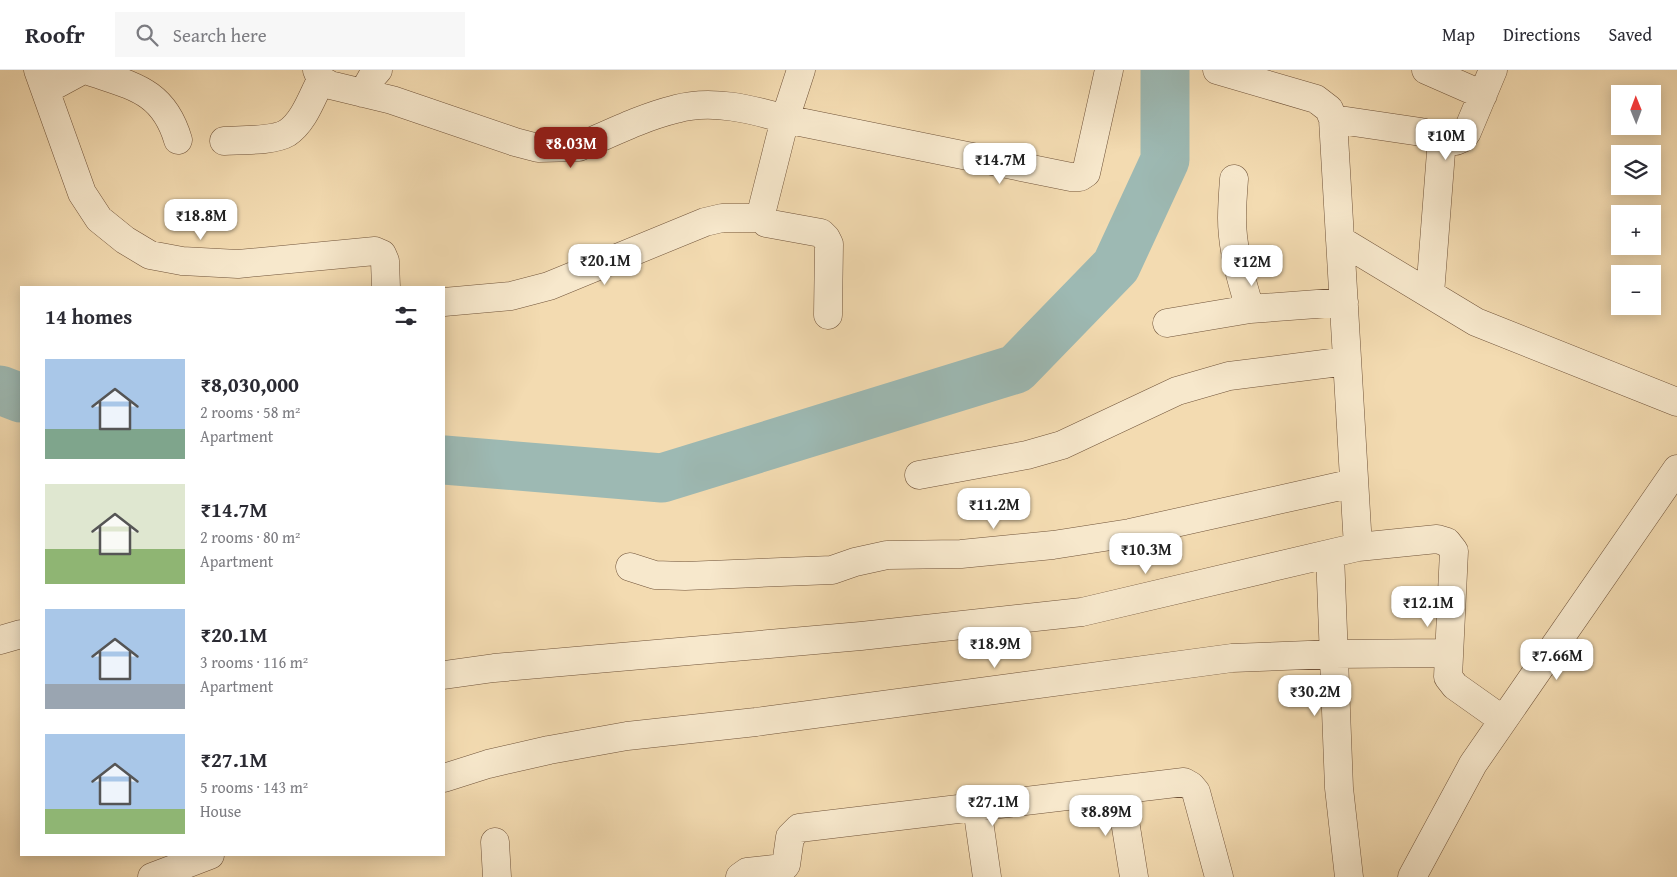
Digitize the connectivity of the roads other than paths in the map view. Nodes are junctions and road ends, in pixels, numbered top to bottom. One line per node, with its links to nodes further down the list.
1 (85, 70): 9 (street); 15 (street)
2 (378, 70): 10 (street)
3 (801, 70): 13 (street)
4 (1108, 70): 13 (street)
5 (1217, 70): 12 (street)
6 (1426, 70): 11 (street)
7 (1493, 70): 11 (street)
8 (319, 75): 10 (street); 16 (street)
9 (42, 80): 20 (street)
10 (363, 93): 13 (street)
11 (1483, 95): 14 (street)
12 (1334, 119): 14 (street); 19 (street)
13 (785, 120): 18 (street)
14 (1442, 139): 21 (street)
15 (178, 140)
16 (224, 142)
17 (1234, 179): 24 (street)
18 (762, 218): 22 (street); 25 (street)
19 (1340, 240): 21 (street); 23 (street)
20 (386, 286)
21 (1430, 294): 28 (street)
22 (445, 302)
23 (1344, 302): 24 (street); 27 (street)
24 (1250, 309): 26 (street)
25 (828, 315)
26 (1167, 323)
27 (1348, 361): 30 (street); 31 (street)
28 (1677, 402)
29 (1677, 469): 40 (street)
30 (919, 475)
31 (1354, 483): 32 (street); 34 (street)
32 (1358, 548): 33 (street); 38 (street)
33 (1330, 554): 37 (street); 39 (street)
34 (630, 567)
35 (20, 634): 36 (street)
36 (0, 640)
37 (1334, 654): 38 (street); 41 (street); 52 (street)
38 (1448, 654): 40 (street)
39 (445, 675)
40 (1503, 720): 53 (street)
41 (445, 778)
42 (1120, 790): 43 (street); 50 (street); 51 (street)
43 (977, 807): 48 (street); 49 (street)
44 (495, 842): 47 (street)
45 (207, 856): 46 (street)
46 (152, 877)
47 (497, 877)
48 (740, 877)
49 (987, 877)
50 (1134, 877)
51 (1219, 877)
52 (1349, 877)
53 (1412, 877)

